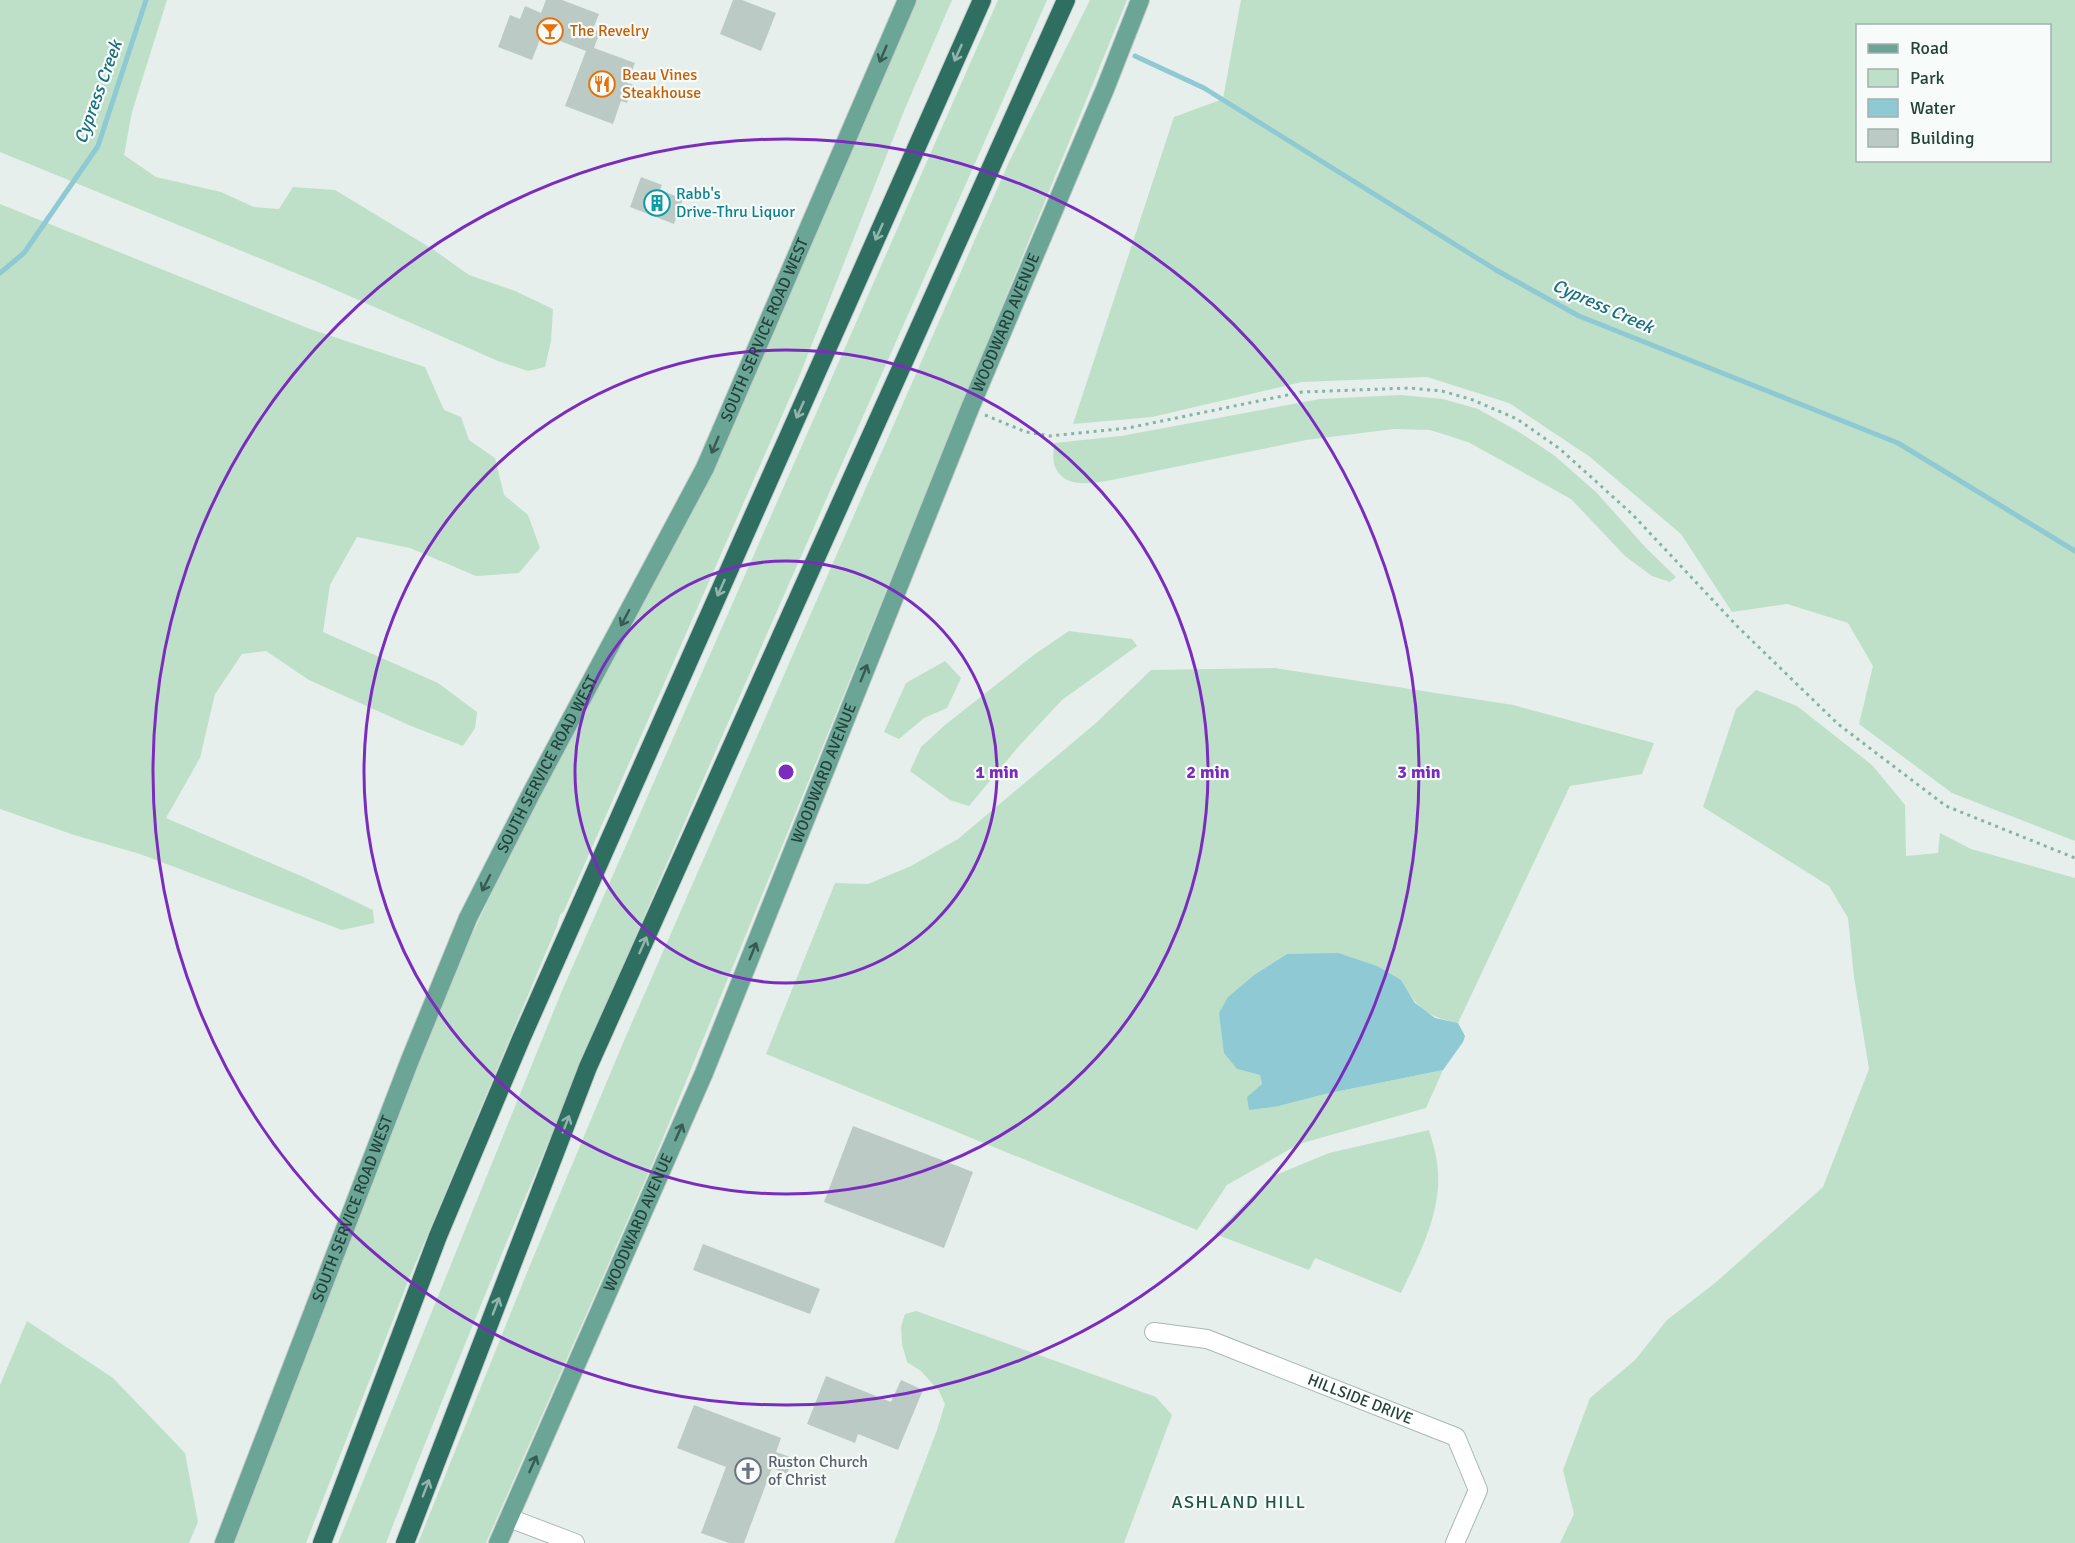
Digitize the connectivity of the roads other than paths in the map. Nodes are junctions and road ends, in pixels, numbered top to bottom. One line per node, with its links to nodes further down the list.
1 (907, 0): 7 (main road, SOUTH SERVICE ROAD WEST, one-way to 7)
2 (982, 0): 8 (highway, one-way to 8)
3 (1066, 0): 9 (highway, one-way to 3)
4 (1140, 0): 6 (main road, WOODWARD AVENUE, one-way to 4)
5 (1154, 1332): 12 (street, HILLSIDE DRIVE)
6 (509, 1518): 10 (main road, WOODWARD AVENUE); 11 (street)
7 (224, 1543)
8 (322, 1543)
9 (405, 1543)
10 (498, 1543)
11 (575, 1543)
12 (1455, 1543)

